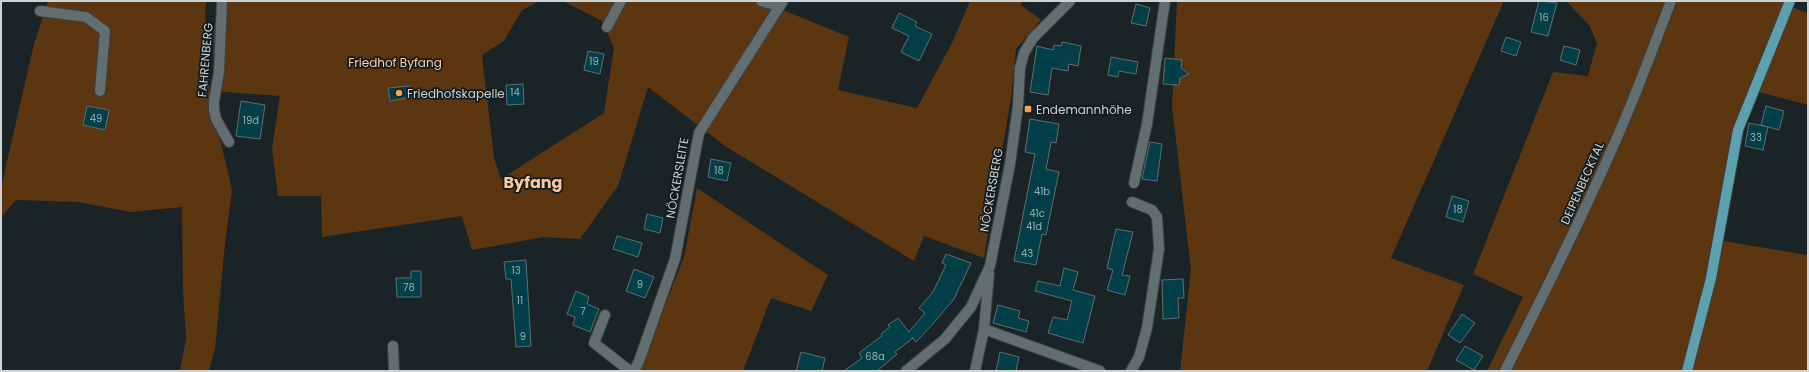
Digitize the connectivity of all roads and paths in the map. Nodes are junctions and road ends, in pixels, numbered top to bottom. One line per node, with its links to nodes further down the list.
1 (222, 1): 12 (street, FAHRENBERG)
2 (621, 1): 10 (street)
3 (761, 1): 8 (street, NÖCKERSLEITE)
4 (1070, 1): 15 (street, NÖCKERSBERG)
5 (1165, 1): 13 (street)
6 (1671, 1): 26 (street, DEIPENBECKTAL)
7 (1790, 1): 27 (main road)
8 (781, 3): 21 (street, NÖCKERSLEITE)
9 (40, 10): 11 (street)
10 (607, 27)
11 (100, 91)
12 (229, 142)
13 (1134, 183)
14 (1132, 202): 25 (street)
15 (990, 266): 17 (street); 22 (street, NÖCKERSBERG)
16 (605, 315): 20 (street)
17 (984, 329): 23 (street); 24 (street)
18 (393, 346): 19 (street)
19 (394, 371)
20 (630, 371)
21 (634, 371)
22 (906, 371)
23 (975, 371)
24 (1100, 371)
25 (1131, 371)
26 (1505, 371)
27 (1687, 371)

